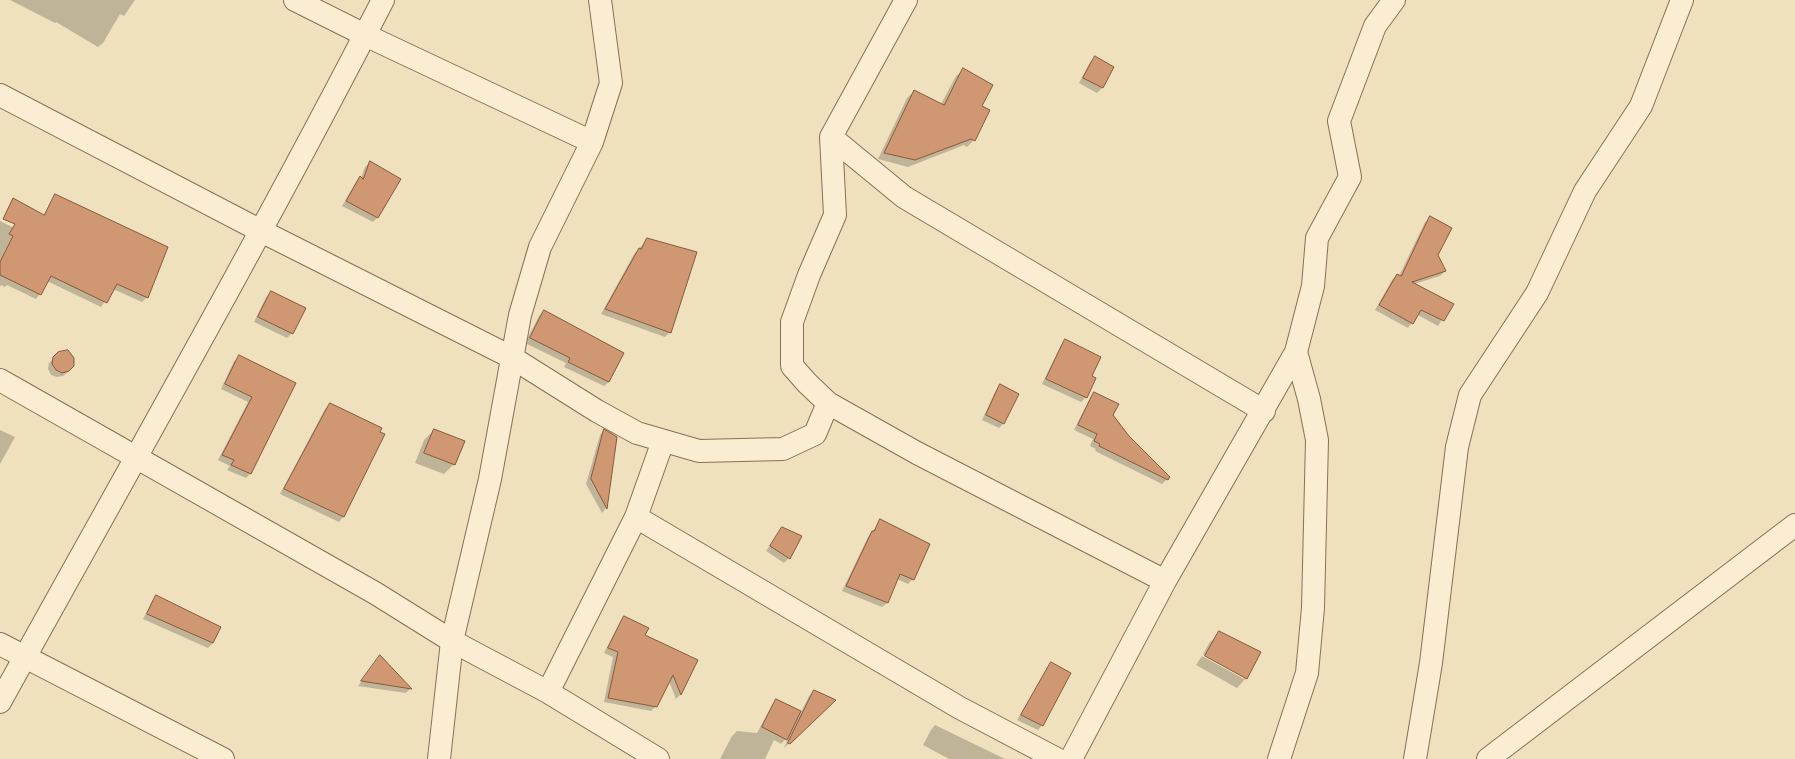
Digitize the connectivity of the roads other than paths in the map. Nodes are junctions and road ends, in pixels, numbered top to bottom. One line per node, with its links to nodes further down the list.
1 (295, 0): 7 (street)
2 (383, 0): 7 (street)
3 (600, 0): 10 (street)
4 (906, 0): 9 (street)
5 (1394, 0): 12 (street)
6 (1682, 0): 33 (street)
7 (365, 35): 10 (street); 11 (street)
8 (0, 95): 11 (street)
9 (831, 137): 15 (street); 16 (street)
10 (592, 142): 13 (street)
11 (261, 231): 13 (street); 18 (street)
12 (1296, 352): 16 (street); 32 (street)
13 (511, 357): 17 (street); 22 (street)
14 (0, 380): 18 (street)
15 (828, 403): 17 (street); 21 (street)
16 (1264, 411): 21 (street)
17 (663, 441): 19 (street)
18 (135, 458): 22 (street); 24 (street)
19 (636, 517): 25 (street); 30 (street)
20 (1795, 525): 34 (street)
21 (1165, 581): 31 (street)
22 (452, 641): 25 (street); 28 (street)
23 (0, 644): 24 (street)
24 (25, 657): 26 (street); 27 (street)
25 (548, 692): 29 (street)
26 (0, 702)
27 (223, 759)
28 (439, 759)
29 (658, 759)
30 (1057, 759)
31 (1071, 759)
32 (1279, 759)
33 (1415, 759)
34 (1488, 759)

